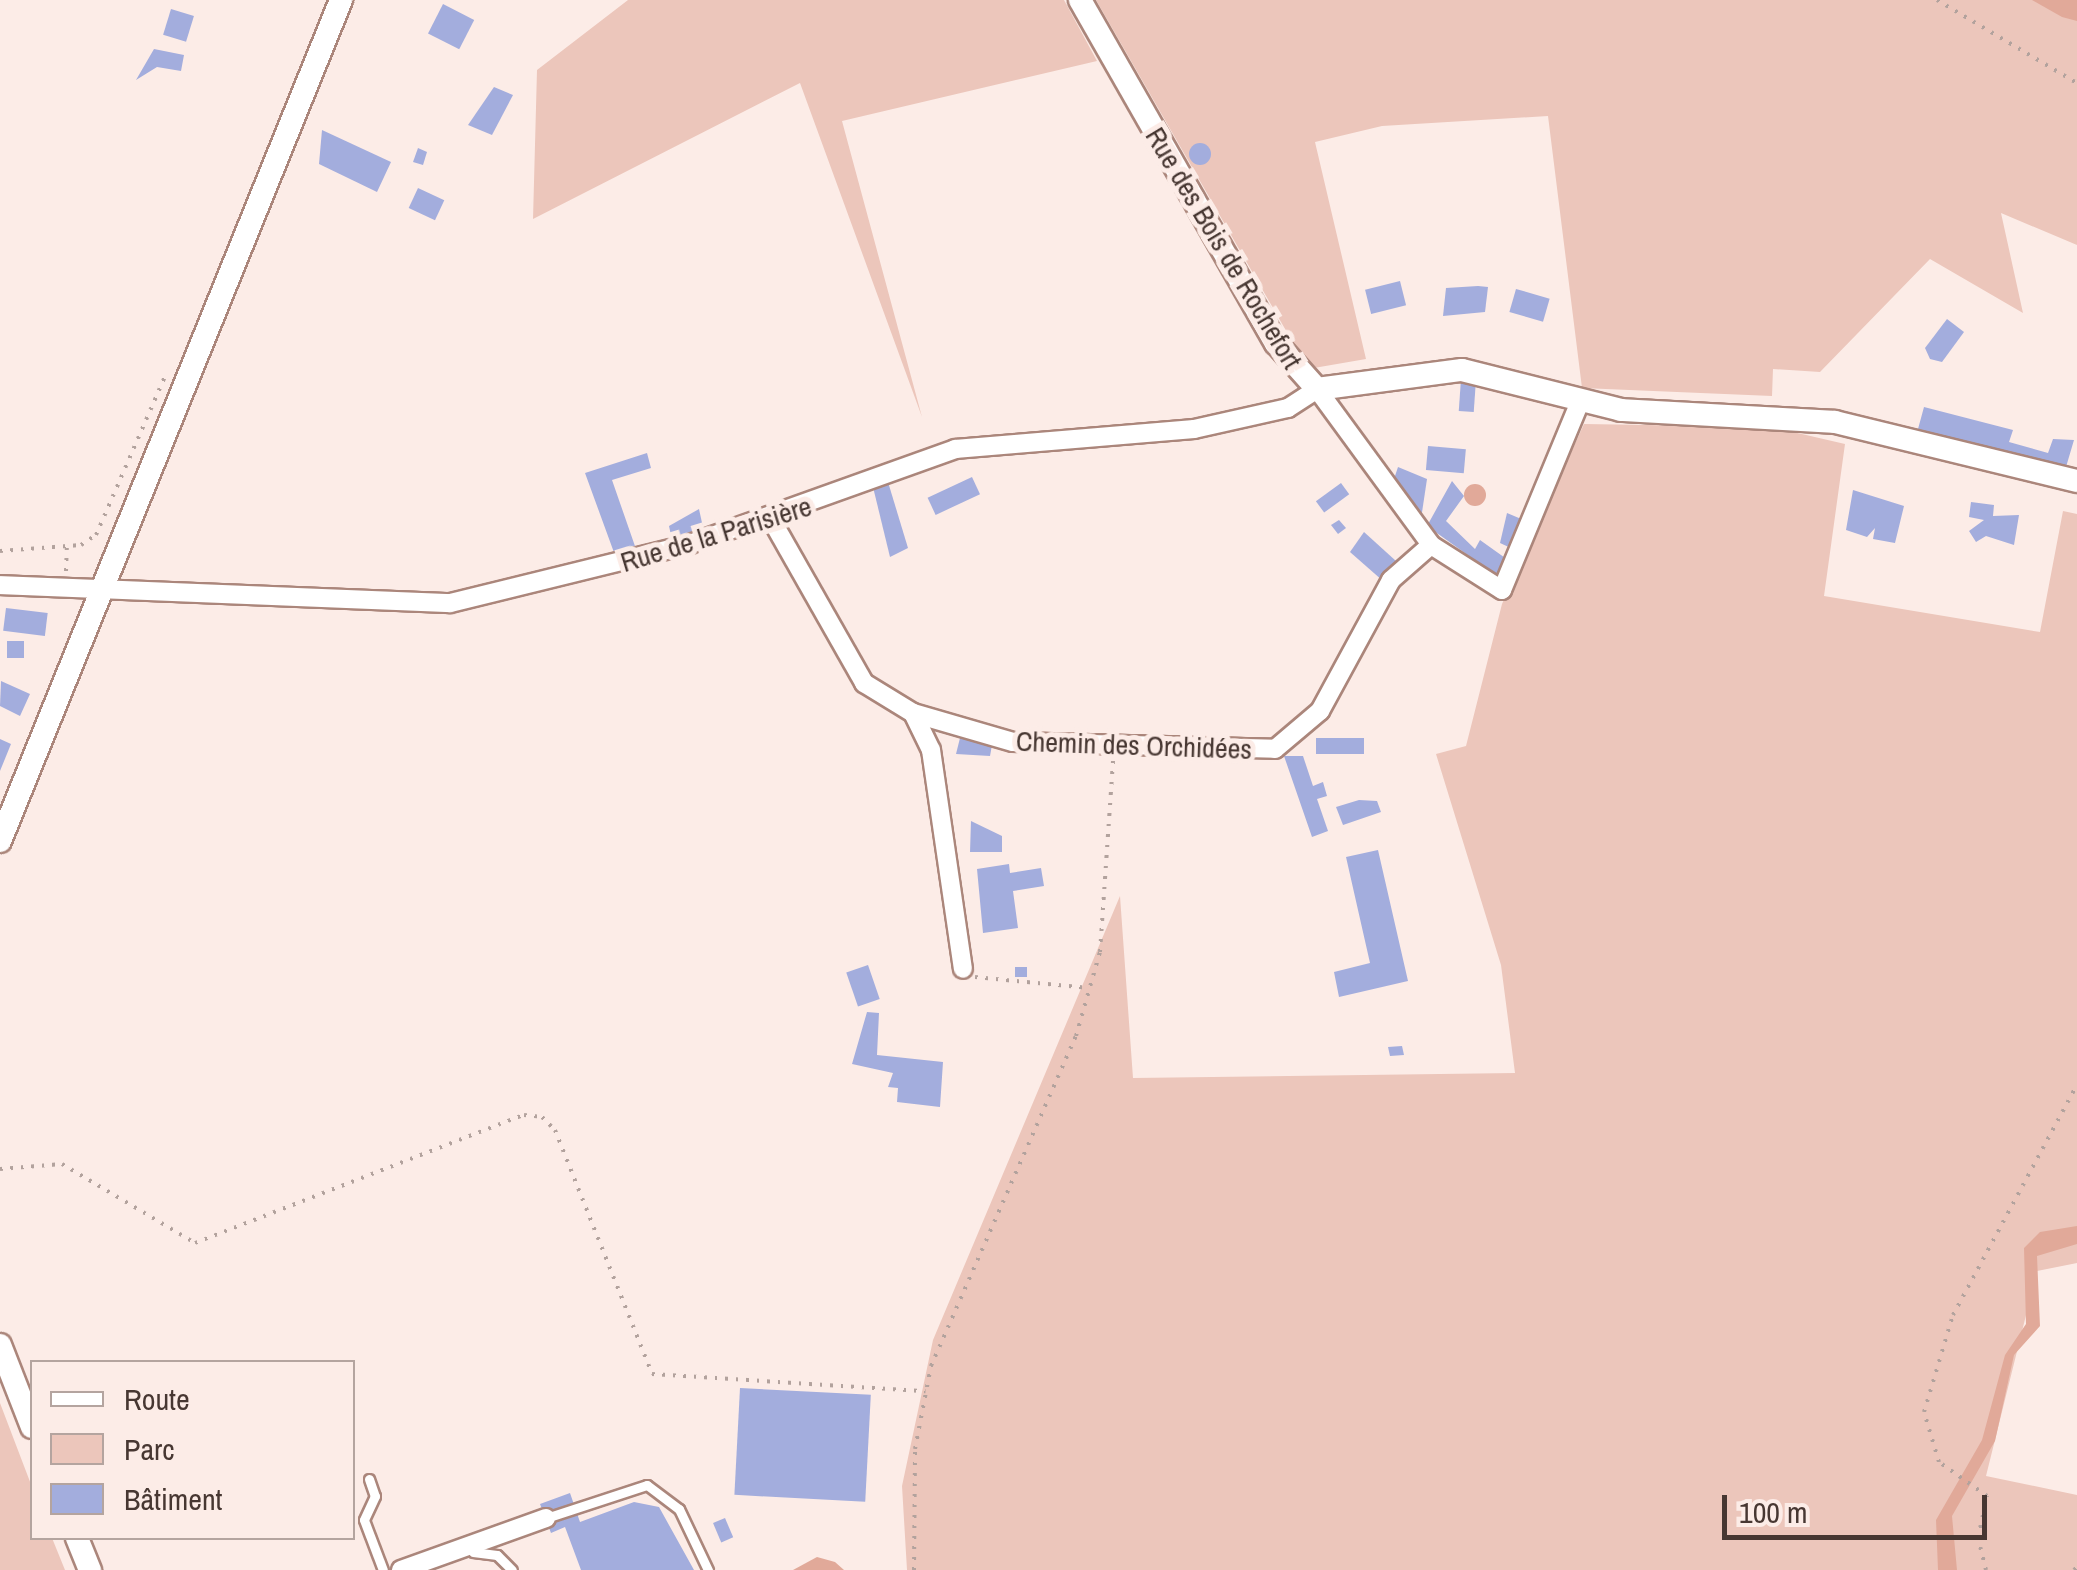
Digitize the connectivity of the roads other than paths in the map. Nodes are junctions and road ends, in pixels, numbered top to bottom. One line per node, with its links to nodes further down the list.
1 (341, 0): 9 (street)
2 (1080, 0): 3 (street, Rue des Bois de Rochefort)
3 (1317, 389): 4 (street, Rue des Bois de Rochefort); 6 (street, Rue de la Parisière); 7 (street)
4 (1580, 402): 5 (street, Rue des Bois de Rochefort); 7 (street)
5 (2077, 480)
6 (772, 520): 9 (street, Rue de la Parisière); 10 (street, Chemin des Orchidées)
7 (1431, 545): 10 (street, Chemin des Orchidées)
8 (0, 584): 9 (street, Rue de la Parisière)
9 (100, 586): 11 (street)
10 (914, 713): 12 (street)
11 (0, 840)
12 (962, 969)
13 (0, 1345): 14 (street)
14 (30, 1423)
15 (369, 1478): 19 (lane)
16 (546, 1518): 20 (street); 22 (lane)
17 (78, 1540): 18 (street)
18 (90, 1570)
19 (382, 1570)
20 (402, 1570): 21 (lane)
21 (512, 1570)
22 (708, 1570)

